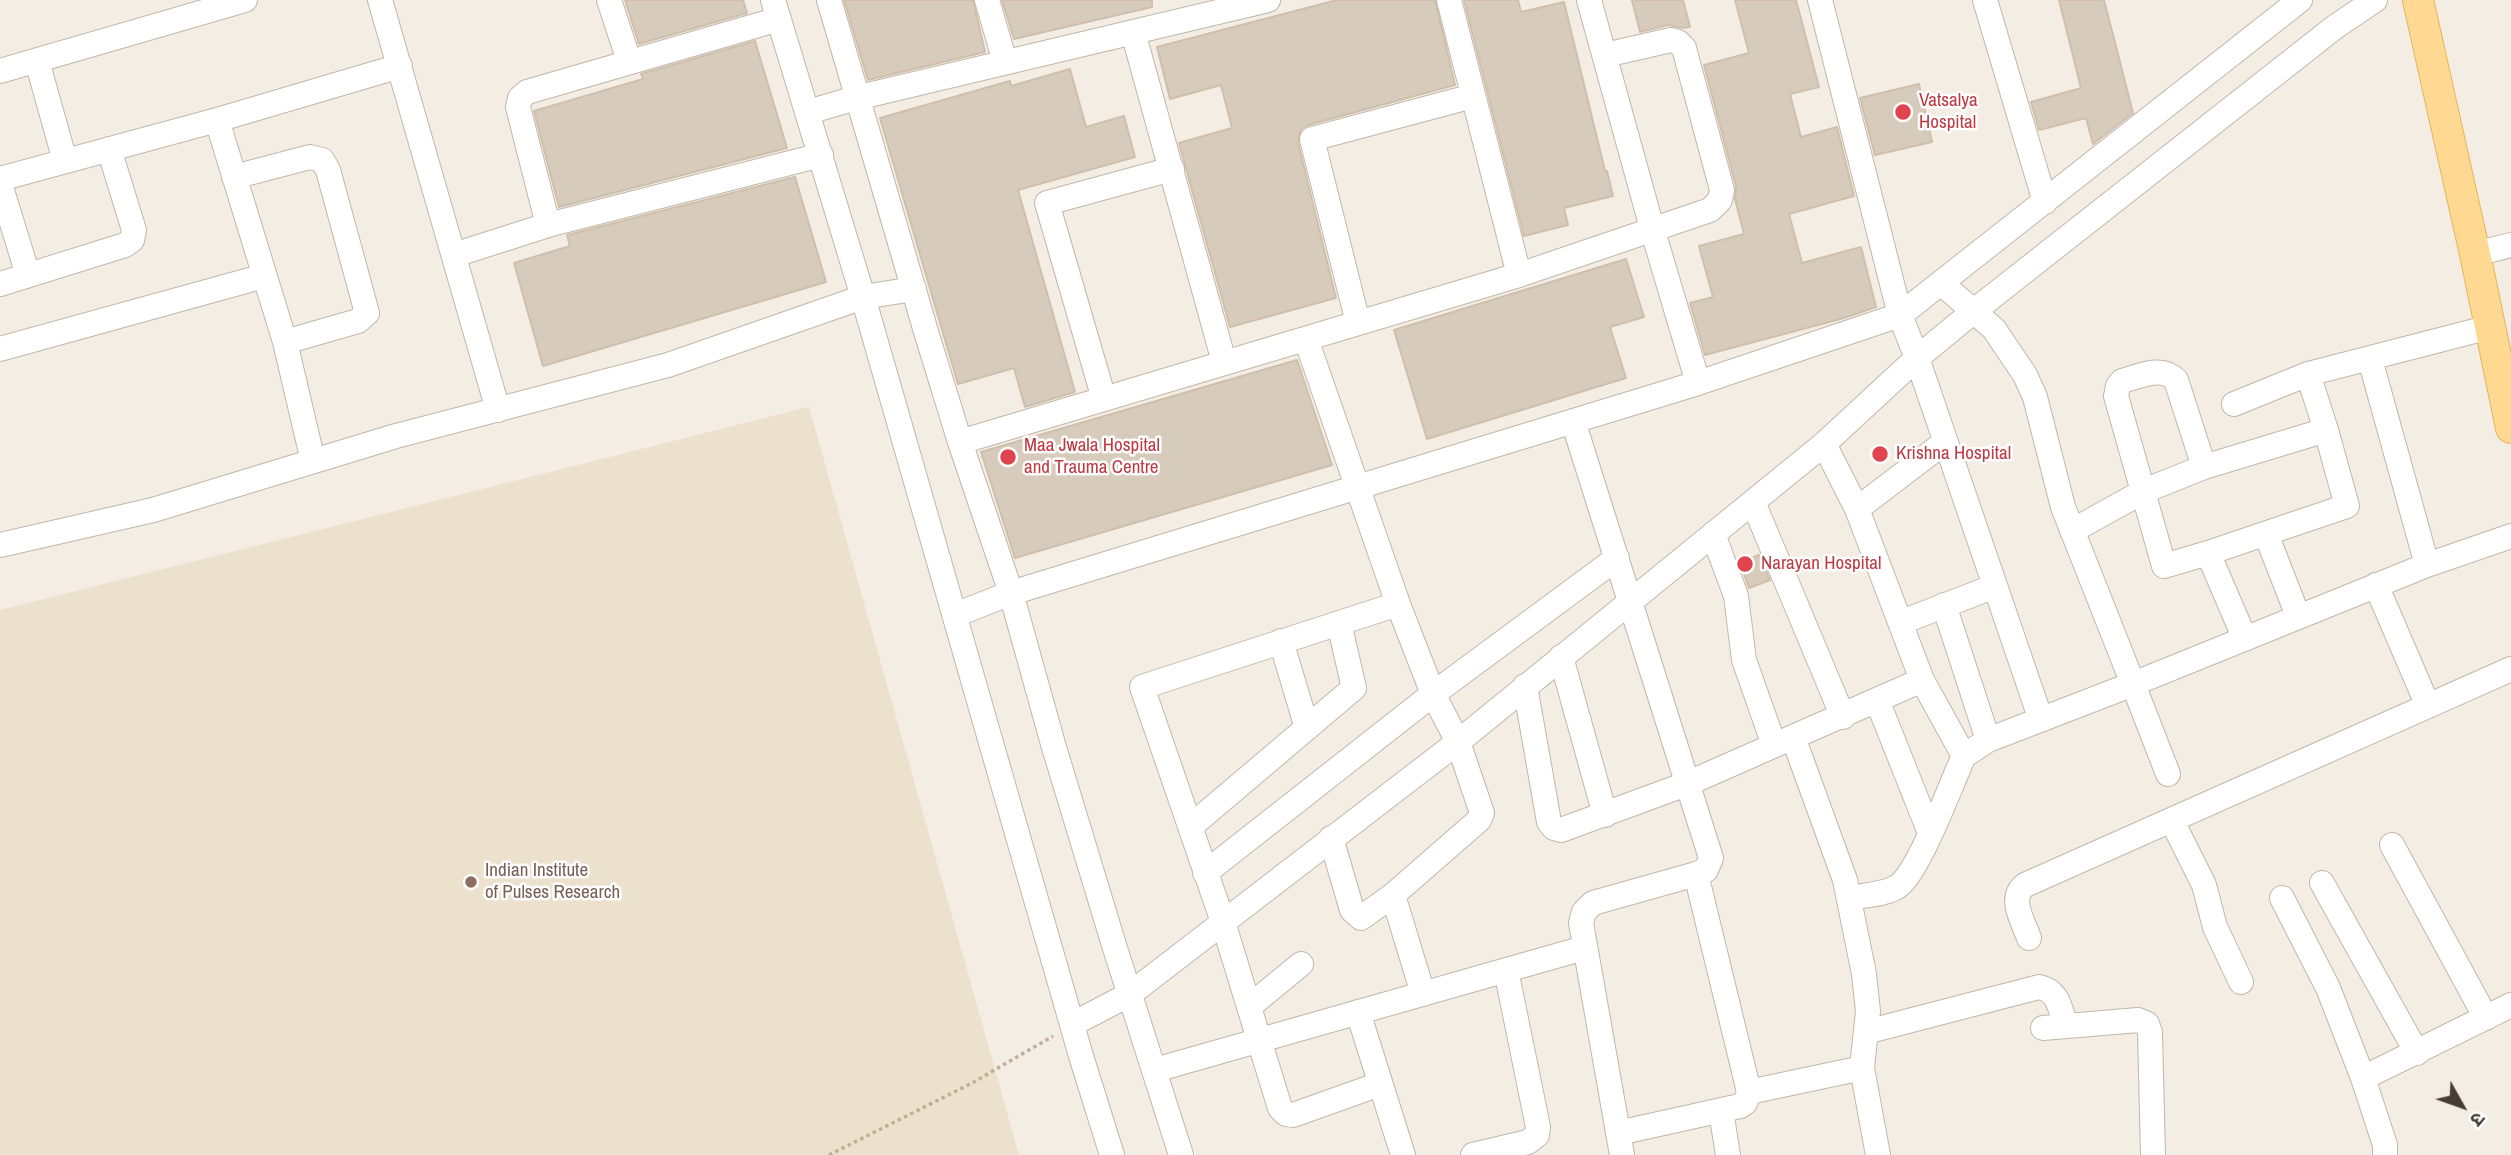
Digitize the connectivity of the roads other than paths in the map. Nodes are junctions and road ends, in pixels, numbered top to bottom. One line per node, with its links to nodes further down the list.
1 (245, 0): 15 (street)
2 (380, 0): 21 (street)
3 (609, 0): 19 (street)
4 (829, 0): 24 (street)
5 (987, 0): 20 (street)
6 (1449, 0): 23 (street)
7 (1589, 0): 17 (street)
8 (1820, 0): 48 (street)
9 (1985, 0): 34 (street)
10 (2300, 0): 34 (street)
11 (2375, 0): 47 (street)
12 (2418, 0): 38 (main road)
13 (1255, 1): 16 (street)
14 (776, 9): 19 (street); 25 (street)
15 (171, 11): 18 (street)
16 (1133, 32): 20 (street); 30 (street)
17 (1605, 55): 36 (street); 36 (street)
18 (37, 61): 22 (street); 29 (street)
19 (629, 61): 35 (street)
20 (1005, 62): 24 (street)
21 (400, 66): 26 (street); 39 (street)
22 (0, 71)
23 (1473, 96): 41 (street); 49 (street)
24 (856, 98): 25 (street); 45 (street)
25 (808, 112): 28 (street)
26 (217, 120): 27 (street); 31 (street)
27 (109, 149): 29 (street); 40 (street)
28 (821, 155): 35 (street); 46 (street)
29 (65, 161): 32 (street)
30 (1172, 169): 56 (street); 59 (street)
31 (234, 177): 42 (street); 52 (street)
32 (0, 179)
33 (0, 184): 40 (street)
34 (2045, 202): 43 (street)
35 (548, 225): 39 (street)
36 (1652, 228): 41 (street); 58 (street)
37 (2511, 245): 38 (street)
38 (2475, 254): 50 (main road)
39 (454, 255): 61 (street)
40 (28, 275): 44 (street)
41 (1519, 275): 49 (street)
42 (264, 276): 52 (street); 53 (street)
43 (1941, 283): 47 (street); 48 (street)
44 (0, 284)
45 (914, 289): 46 (street); 65 (street)
46 (863, 297): 61 (street); 88 (street)
47 (1974, 311): 54 (street); 74 (street)
48 (1899, 315): 54 (street); 58 (street)
49 (1358, 323): 51 (street)
50 (2490, 327): 55 (street); 63 (main road)
51 (1306, 339): 56 (street); 70 (street)
52 (285, 342): 68 (street)
53 (0, 349)
54 (1917, 358): 66 (street); 67 (street)
55 (2370, 359): 57 (street); 81 (street)
56 (1224, 362): 59 (street)
57 (2308, 374): 60 (street); 64 (street)
58 (1698, 383): 62 (street)
59 (1104, 399): 65 (street)
60 (2234, 404)
61 (498, 410): 68 (street)
62 (1573, 421): 70 (street); 80 (street)
63 (2511, 428)
64 (2326, 430): 69 (street); 76 (street)
65 (960, 442): 84 (street)
66 (1945, 442): 73 (street); 83 (street)
67 (1824, 444): 72 (street); 73 (street)
68 (313, 461): 78 (street)
69 (2204, 467): 71 (street); 71 (street)
70 (1359, 488): 84 (street); 86 (street)
71 (2144, 491): 74 (street); 79 (street)
72 (1753, 502): 75 (street); 102 (street)
73 (1857, 509): 90 (street)
74 (2072, 531): 97 (street)
75 (1713, 534): 85 (street); 106 (street)
76 (2266, 534): 79 (street); 89 (street)
77 (2511, 536): 81 (street)
78 (0, 545)
79 (2208, 554): 92 (street)
80 (1617, 558): 85 (street); 99 (street)
81 (2427, 565): 82 (street)
82 (2376, 585): 89 (street); 101 (street)
83 (1995, 586): 87 (street); 103 (street)
84 (1012, 593): 88 (street); 129 (street)
85 (1631, 601): 94 (street); 110 (street)
86 (1398, 604): 91 (street); 99 (street)
87 (1944, 605): 90 (street); 105 (street)
88 (955, 615): 135 (street)
89 (2298, 616): 92 (street)
90 (1902, 622): 96 (street)
91 (1339, 623): 93 (street); 104 (street)
92 (2245, 639): 97 (street)
93 (1282, 641): 104 (street); 113 (street)
94 (1561, 657): 98 (street); 111 (street)
95 (2511, 668): 101 (street)
96 (1922, 680): 100 (street); 108 (street)
97 (2133, 684): 103 (street); 109 (street)
98 (1525, 685): 107 (street); 111 (street)
99 (1433, 694): 107 (street); 117 (street)
100 (1877, 700): 102 (street); 114 (street)
101 (2428, 706): 112 (street)
102 (1843, 717): 106 (street)
103 (2041, 720): 105 (street)
104 (1307, 728): 113 (street)
105 (1988, 740): 108 (street)
106 (1784, 741): 110 (street); 121 (street)
107 (1458, 742): 115 (street); 120 (street)
108 (1964, 755): 114 (street)
109 (2168, 774)
110 (1689, 783): 111 (street); 118 (street)
111 (1605, 815)
112 (2172, 821): 124 (street); 128 (street)
113 (1190, 827): 117 (street)
114 (1930, 833): 121 (street)
115 (1331, 838): 120 (street); 123 (street)
116 (2392, 845): 134 (street)
117 (1205, 873): 123 (street)
118 (1696, 874): 125 (street); 143 (street)
119 (2322, 883): 138 (street)
120 (1393, 895): 130 (street)
121 (1849, 898): 136 (street)
122 (2282, 898): 141 (street)
123 (1223, 922): 129 (street); 132 (street)
124 (2029, 938)
125 (1584, 948): 127 (street); 145 (street)
126 (1301, 964): 132 (street)
127 (1506, 970): 130 (street); 149 (street)
128 (2241, 982)
129 (1130, 994): 135 (street); 140 (street)
130 (1423, 994): 133 (street)
131 (2511, 1005): 134 (street)
132 (1250, 1006): 137 (street)
133 (1358, 1012): 137 (street); 142 (street)
134 (2486, 1018): 138 (street)
135 (1073, 1024): 146 (street)
136 (1866, 1032): 139 (street); 152 (street)
137 (1260, 1040): 140 (street); 142 (street)
138 (2417, 1053): 141 (street)
139 (1862, 1068): 143 (street); 151 (street)
140 (1155, 1070): 147 (street)
141 (2363, 1078): 153 (street)
142 (1380, 1084): 148 (street)
143 (1749, 1092): 144 (street)
144 (1720, 1111): 145 (street); 150 (street)
145 (1620, 1144)
146 (1112, 1155)
147 (1181, 1155)
148 (1403, 1155)
149 (1473, 1155)
150 (1728, 1155)
151 (1878, 1155)
152 (2152, 1155)
153 (2385, 1155)

